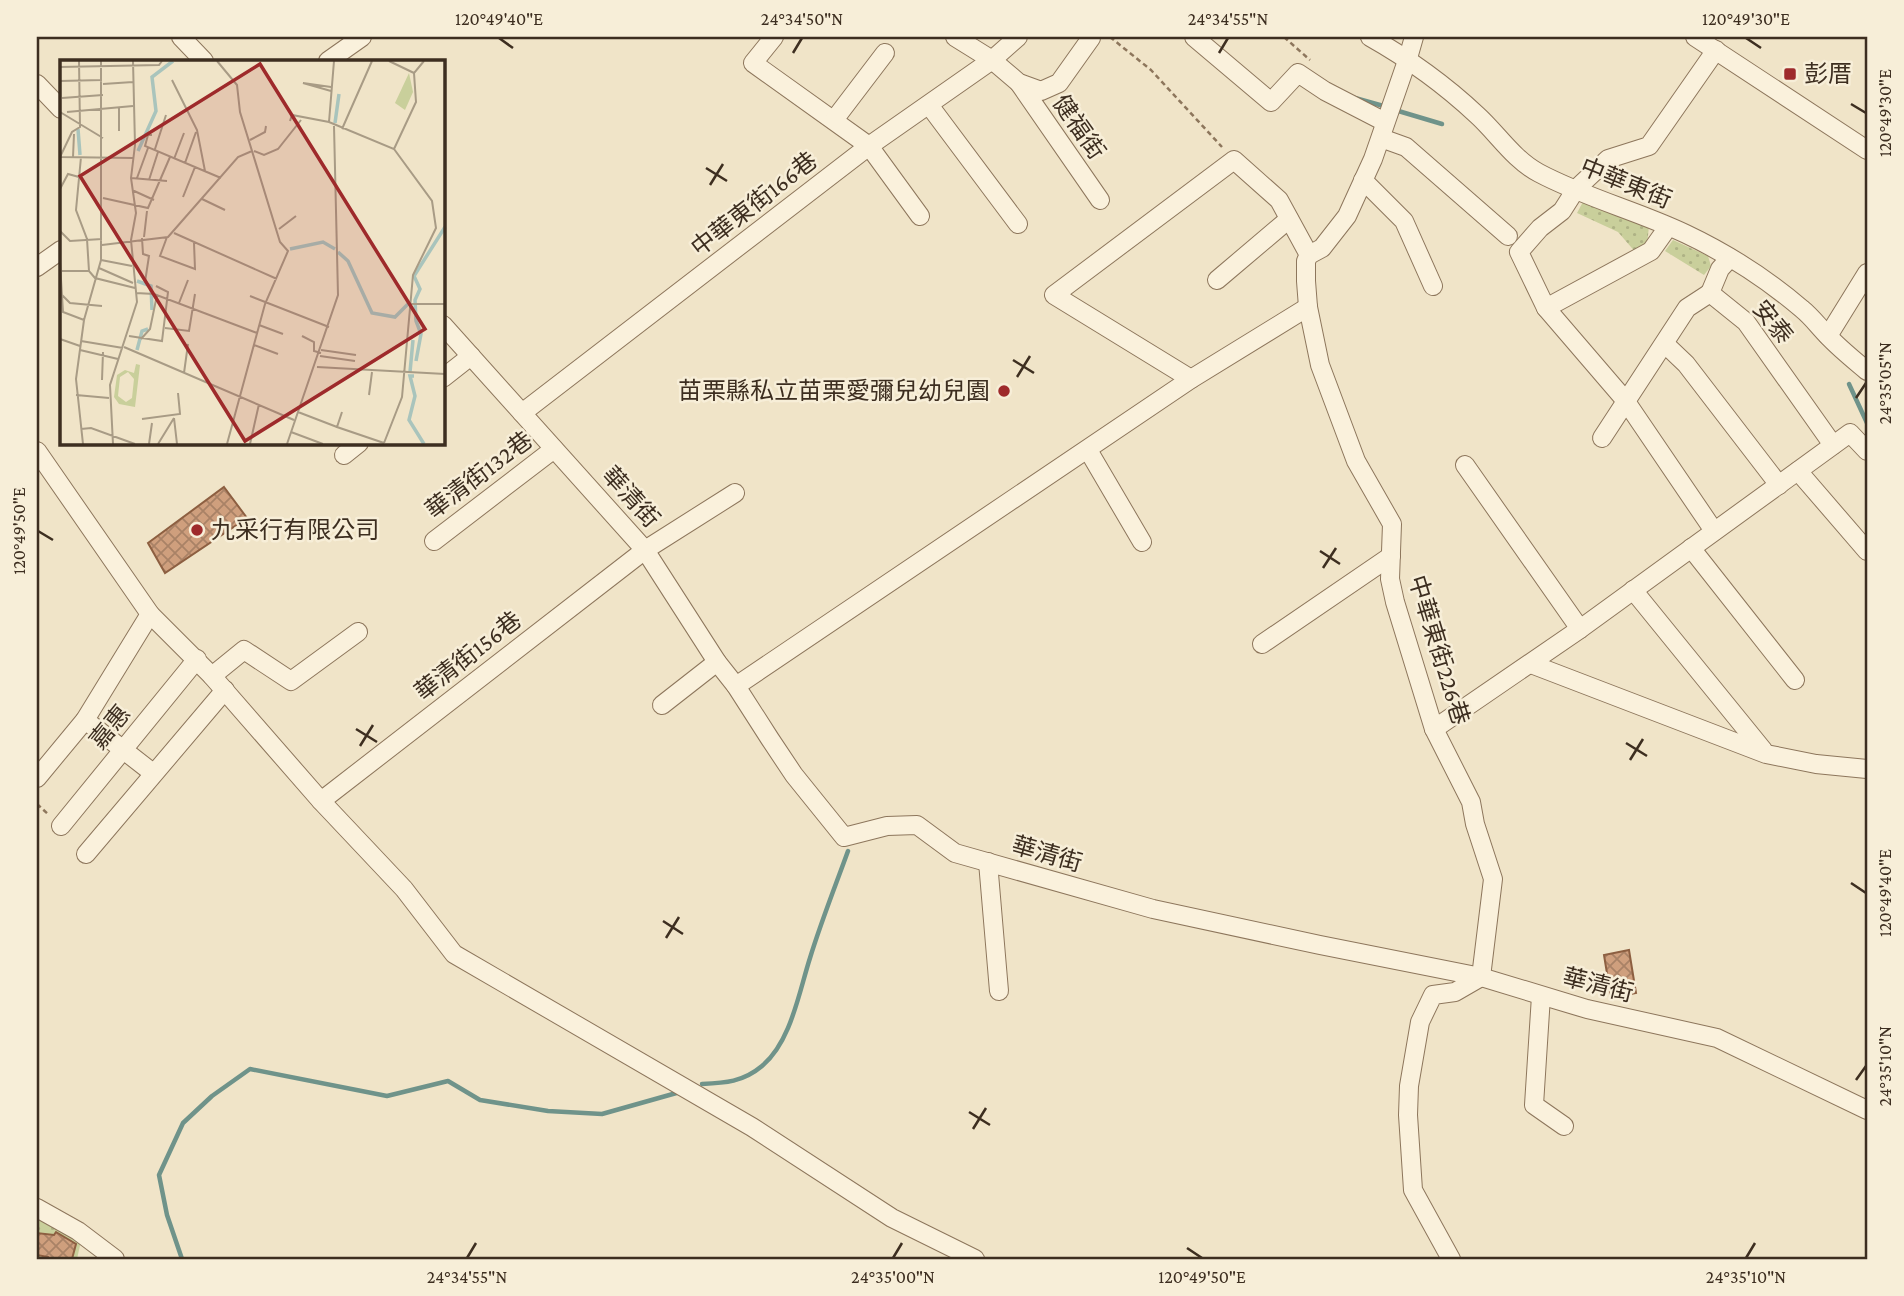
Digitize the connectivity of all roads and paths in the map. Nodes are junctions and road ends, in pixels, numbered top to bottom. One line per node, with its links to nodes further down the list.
1 (181, 37): 16 (street)
2 (362, 37): 17 (street)
3 (774, 37): 24 (street)
4 (956, 37): 18 (street, 健福街)
5 (1018, 37): 18 (street, 中華東街166巷)
6 (1110, 37): 28 (path)
7 (1194, 37): 19 (street)
8 (1284, 37): 19 (path)
9 (1370, 37): 15 (street, 中華東街)
10 (1414, 37): 15 (street)
11 (1695, 37): 13 (street)
12 (1091, 38): 20 (street, 健福街)
13 (1716, 50): 27 (street); 30 (street)
14 (885, 53): 24 (street)
15 (1408, 58): 25 (street); 30 (street, 中華東街)
16 (203, 60)
17 (329, 60)
18 (992, 60): 20 (street, 健福街); 22 (street, 中華東街166巷)
19 (1298, 73): 25 (street)
20 (1019, 83): 31 (street, 健福街)
21 (37, 84): 23 (street)
22 (929, 105): 26 (street, 中華東街166巷); 34 (street)
23 (60, 108)
24 (834, 120): 26 (street)
25 (1384, 126): 29 (street); 36 (street)
26 (869, 146): 32 (street); 55 (street, 中華東街166巷)
27 (1867, 150)
28 (1234, 160): 33 (street); 53 (street)
29 (1363, 180): 38 (street); 43 (street)
30 (1576, 189): 35 (street, 中華東街); 46 (street)
31 (1100, 200)
32 (920, 216)
33 (1289, 219): 38 (street); 42 (street)
34 (1018, 224)
35 (1668, 227): 39 (street, 中華東街); 46 (street)
36 (1508, 236)
37 (60, 251): 40 (street)
38 (1309, 255): 45 (street, 中華東街226巷)
39 (1730, 258): 44 (street); 48 (street, 中華東街)
40 (37, 267)
41 (1867, 273): 48 (street)
42 (1217, 280)
43 (1433, 286)
44 (1710, 292): 49 (street); 58 (street, 安泰)
45 (1308, 307): 53 (street); 74 (street, 中華東街226巷)
46 (1546, 308): 54 (street)
47 (444, 326): 50 (street, 華清街)
48 (1828, 336): 51 (street, 中華東街)
49 (1665, 344): 54 (street); 66 (street)
50 (471, 356): 52 (street); 55 (street, 華清街)
51 (1867, 371)
52 (444, 377)
53 (1191, 379): 60 (street)
54 (1625, 400): 56 (street); 68 (street)
55 (522, 414): 59 (street, 華清街)
56 (1602, 438)
57 (358, 444): 63 (street)
58 (1833, 446): 62 (street); 65 (street)
59 (554, 449): 69 (street, 華清街132巷); 72 (street, 華清街)
60 (1088, 450): 70 (street); 85 (street)
61 (37, 451): 76 (street)
62 (1867, 451)
63 (344, 455)
64 (1465, 465): 77 (street)
65 (1798, 471): 66 (street); 73 (street)
66 (1779, 485): 68 (street)
67 (735, 493): 72 (street, 華清街156巷)
68 (1714, 531): 71 (street)
69 (434, 541)
70 (1142, 542)
71 (1691, 548): 75 (street); 84 (street)
72 (645, 550): 81 (street, 華清街); 95 (street, 華清街156巷)
73 (1867, 551)
74 (1391, 556): 79 (street); 89 (street, 中華東街226巷)
75 (1633, 590): 77 (street); 91 (street)
76 (150, 614): 80 (street); 88 (street)
77 (1580, 629): 82 (street)
78 (358, 632): 83 (street)
79 (1262, 644)
80 (197, 659): 83 (street); 90 (street, 嘉惠)
81 (717, 663): 85 (street, 華清街); 87 (street)
82 (1531, 664): 89 (street); 91 (street)
83 (212, 676): 86 (street)
84 (1796, 680)
85 (736, 686): 98 (street, 華清街)
86 (225, 690): 93 (street); 95 (street)
87 (662, 705)
88 (85, 720): 90 (street); 94 (street)
89 (1434, 729): 99 (street, 中華東街226巷)
90 (124, 749): 93 (street); 96 (street, 嘉惠)
91 (1766, 754): 92 (street)
92 (1867, 769)
93 (153, 773): 97 (street)
94 (37, 778)
95 (321, 801): 106 (street)
96 (61, 826)
97 (86, 854)
98 (988, 862): 99 (street, 華清街); 100 (street)
99 (1481, 977): 101 (street, 華清街); 107 (street)
100 (999, 991)
101 (1541, 996): 102 (street, 華清街); 103 (street)
102 (1867, 1110)
103 (1564, 1126)
104 (37, 1208): 105 (street)
105 (115, 1259)
106 (975, 1259)
107 (1451, 1259)

